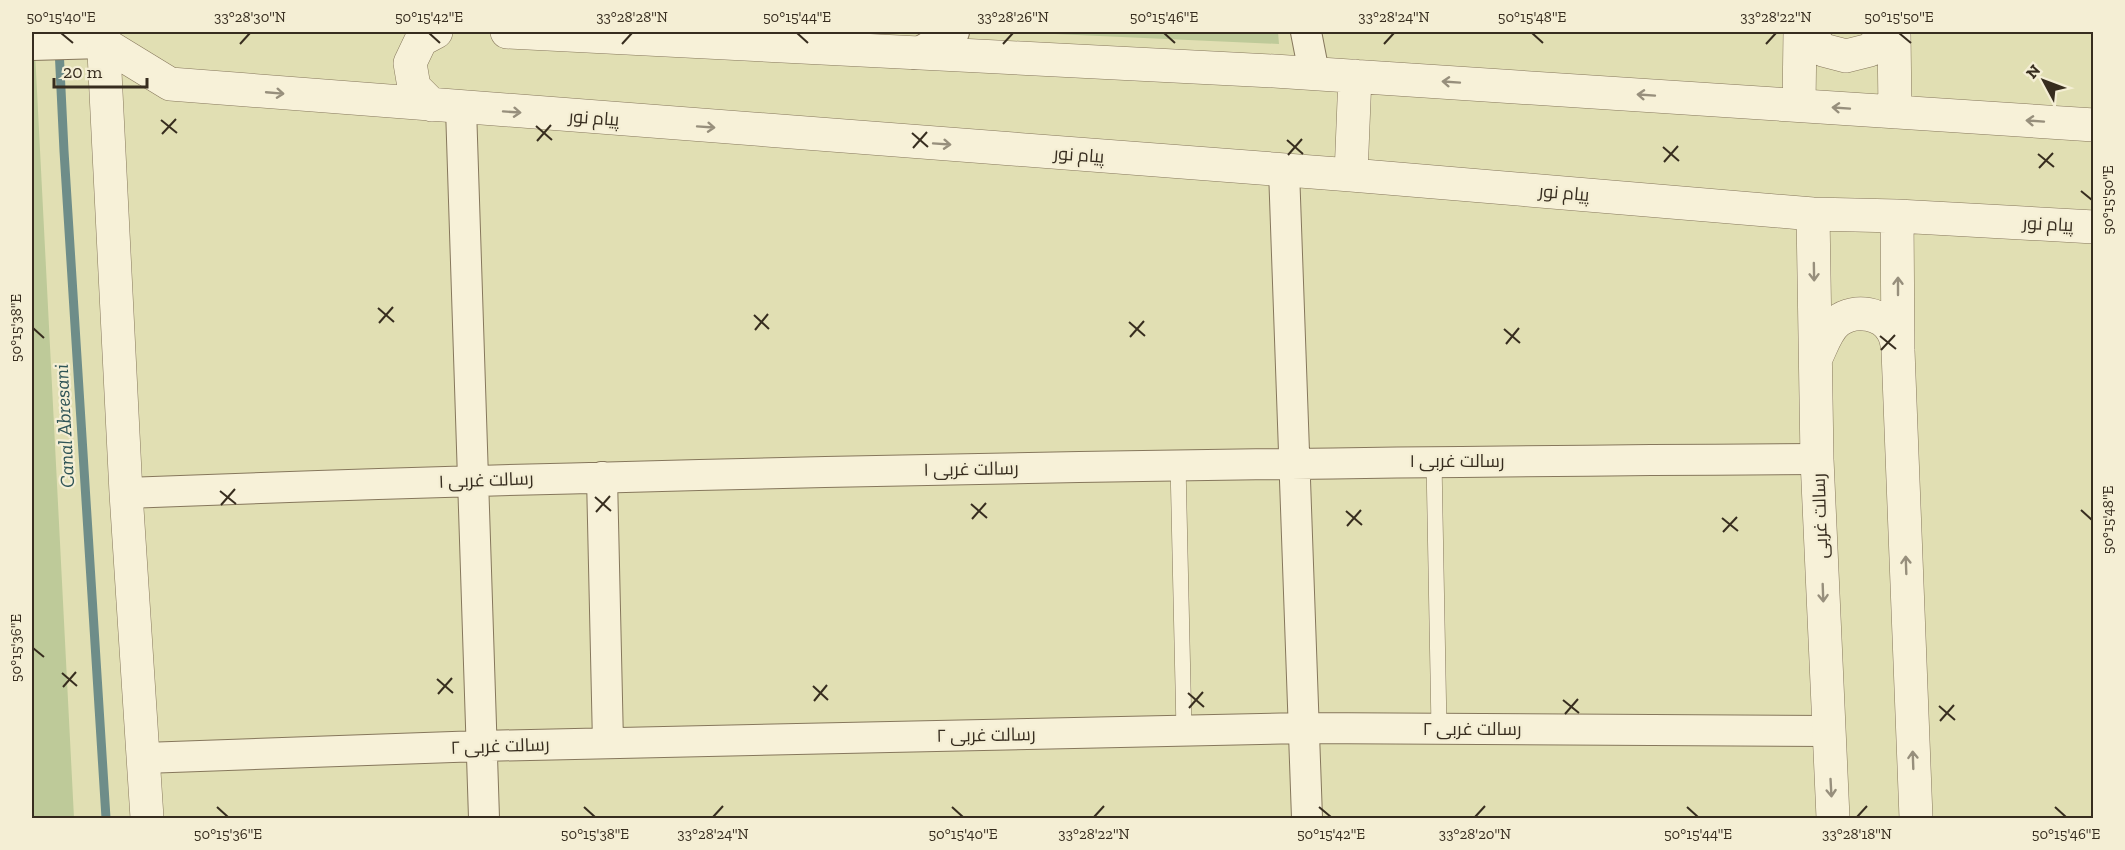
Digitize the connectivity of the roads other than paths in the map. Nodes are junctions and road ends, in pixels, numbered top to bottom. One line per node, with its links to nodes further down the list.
1 (436, 32): 15 (street)
2 (507, 32): 11 (street)
3 (954, 32): 11 (street)
4 (1306, 32): 12 (street)
5 (1800, 32): 14 (street)
6 (1806, 32): 7 (street)
7 (1888, 32)
8 (1894, 32): 16 (street)
9 (111, 35): 10 (street); 15 (street, پیام نور, one-way to 15); 31 (street)
10 (32, 45)
11 (916, 54): 12 (street)
12 (1314, 73): 13 (street)
13 (1354, 76): 14 (street, one-way to 13); 19 (street)
14 (1799, 105): 16 (street, one-way to 14)
15 (447, 107): 18 (street, پیام نور, one-way to 18); 30 (street)
16 (1895, 112): 17 (street, one-way to 16)
17 (2094, 125)
18 (1284, 170): 19 (street, پیام نور); 27 (street)
19 (1351, 175): 20 (street, پیام نور)
20 (1813, 214): 21 (street, پیام نور); 24 (street, رسالت غربی, one-way to 24)
21 (1897, 216): 22 (street, پیام نور); 23 (street, one-way to 21)
22 (2094, 227)
23 (1899, 350): 24 (street); 43 (street, one-way to 23)
24 (1816, 358): 25 (street, رسالت غربی)
25 (1817, 459): 26 (street, رسالت غربی ۱); 35 (street, رسالت غربی, one-way to 35)
26 (1434, 461): 27 (street, رسالت غربی ۱); 33 (lane)
27 (1294, 462): 28 (street, رسالت غربی ۱); 32 (street)
28 (1178, 464): 29 (street, رسالت غربی ۱); 34 (lane)
29 (602, 477): 30 (street, رسالت غربی ۱); 36 (street)
30 (473, 480): 31 (street, رسالت غربی ۱); 37 (street)
31 (126, 493): 38 (street)
32 (1303, 728): 33 (street, رسالت غربی ۲); 34 (street, رسالت غربی ۲); 41 (street)
33 (1439, 728): 35 (street, رسالت غربی ۲)
34 (1184, 730): 36 (street, رسالت غربی ۲)
35 (1829, 731): 42 (street, رسالت غربی, one-way to 42)
36 (608, 743): 37 (street, رسالت غربی ۲)
37 (481, 746): 38 (street, رسالت غربی ۲); 40 (street)
38 (144, 758): 39 (street)
39 (147, 819)
40 (484, 819)
41 (1307, 819)
42 (1833, 819)
43 (1916, 819)

